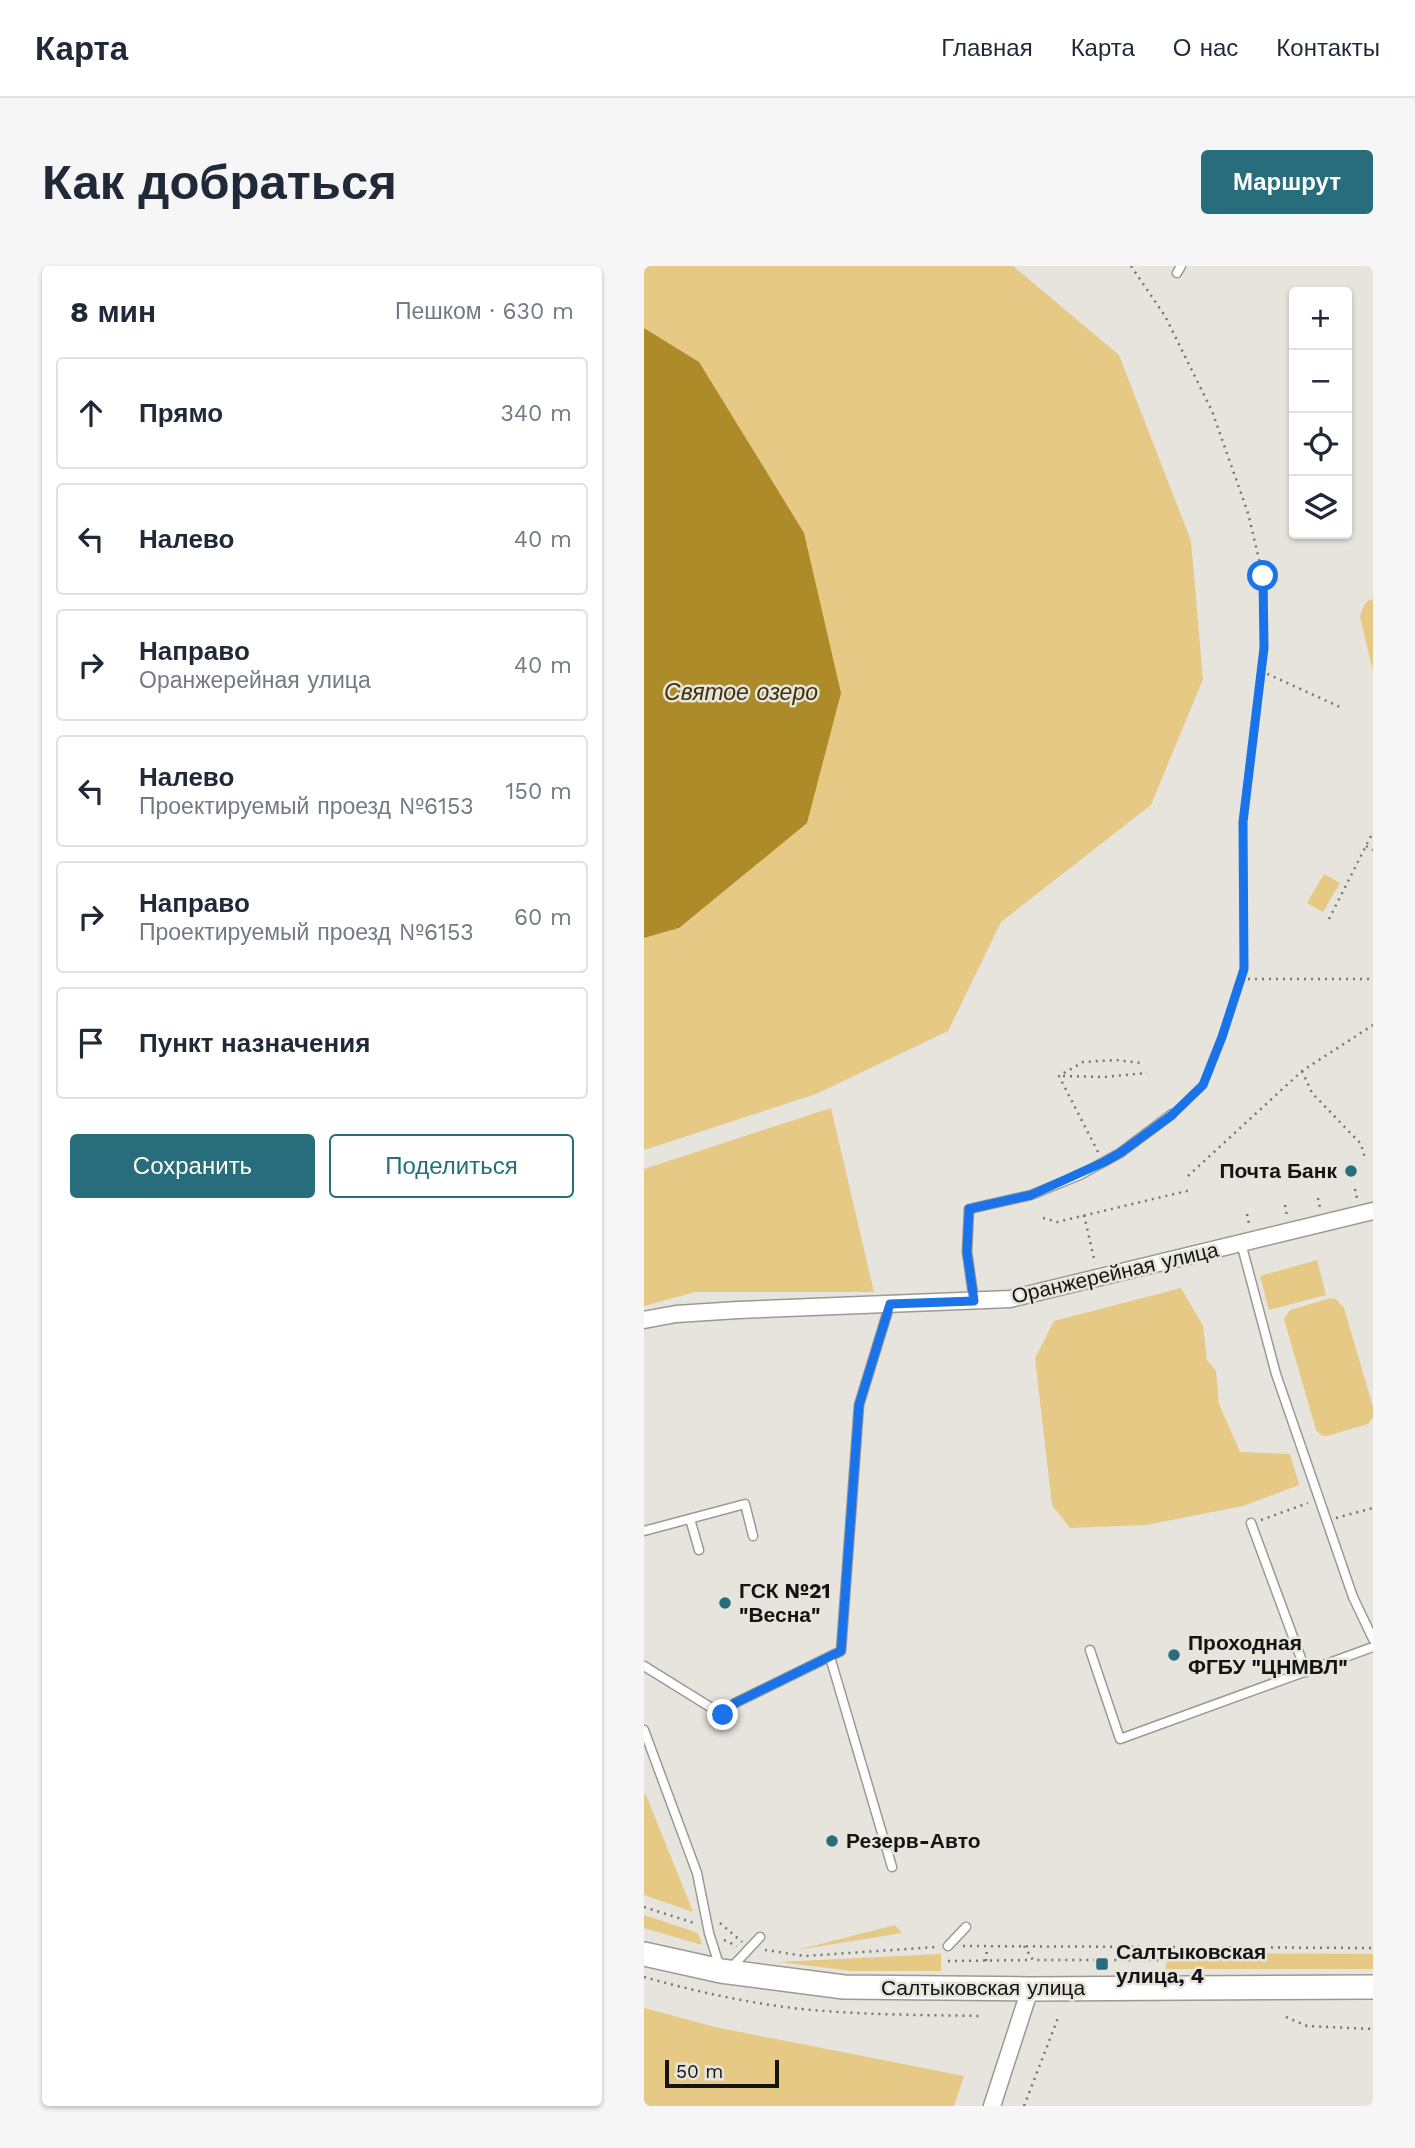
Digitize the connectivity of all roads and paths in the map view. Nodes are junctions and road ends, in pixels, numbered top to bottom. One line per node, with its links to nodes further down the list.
1 (1131, 266): 2 (path)
2 (1261, 671): 3 (path); 8 (path)
3 (1340, 707)
4 (1373, 832): 5 (path)
5 (1366, 846): 6 (path); 7 (path)
6 (1373, 850)
7 (1329, 919)
8 (1241, 979): 9 (path); 15 (path)
9 (1373, 979)
10 (1373, 1025): 12 (path)
11 (1142, 1063): 14 (path)
12 (1302, 1071): 16 (path); 18 (path)
13 (1147, 1073): 14 (path)
14 (1059, 1076): 17 (path)
15 (1172, 1115): 17 (lane)
16 (1364, 1158)
17 (1104, 1162): 25 (lane)
18 (1188, 1176)
19 (1191, 1191): 21 (path)
20 (1373, 1211): 23 (street, Оранжерейная улица)
21 (1084, 1215): 22 (path); 24 (path)
22 (1043, 1218)
23 (1241, 1243): 25 (street, Оранжерейная улица); 28 (lane)
24 (1097, 1272)
25 (974, 1301): 26 (street, Оранжерейная улица)
26 (890, 1304): 27 (street, Оранжерейная улица); 39 (lane)
27 (644, 1321)
28 (1319, 1499): 32 (path); 36 (lane)
29 (1373, 1508): 31 (path)
30 (690, 1519): 33 (lane); 34 (lane); 35 (lane)
31 (1331, 1519)
32 (1251, 1523): 41 (lane)
33 (644, 1531)
34 (753, 1536)
35 (699, 1550)
36 (1373, 1639)
37 (1373, 1647): 41 (lane)
38 (1090, 1650): 41 (lane)
39 (830, 1657): 40 (lane); 43 (lane)
40 (644, 1666)
41 (1306, 1672)
42 (644, 1730): 45 (lane)
43 (892, 1867)
44 (644, 1907): 47 (path)
45 (705, 1910): 47 (lane); 49 (path)
46 (966, 1927): 51 (lane)
47 (709, 1933): 54 (path); 61 (lane)
48 (760, 1937): 54 (lane)
49 (738, 1939)
50 (644, 1946): 61 (main road, Салтыковская улица)
51 (948, 1946): 52 (path); 54 (path)
52 (987, 1946): 53 (path); 60 (path)
53 (1024, 1946): 55 (path); 58 (path)
54 (750, 1948): 61 (lane)
55 (1167, 1948): 56 (path); 58 (path)
56 (1373, 1948)
57 (644, 1954): 61 (main road, Салтыковская улица)
58 (1033, 1960): 60 (path)
59 (948, 1961): 60 (path)
60 (986, 1961)
61 (724, 1971): 64 (main road, Салтыковская улица)
62 (644, 1977): 65 (path)
63 (1373, 1987): 64 (main road, Салтыковская улица)
64 (1030, 1989): 69 (street)
65 (983, 2016)
66 (1286, 2017): 68 (path)
67 (1058, 2018): 70 (path)
68 (1373, 2029)
69 (992, 2106)
70 (1024, 2106)

